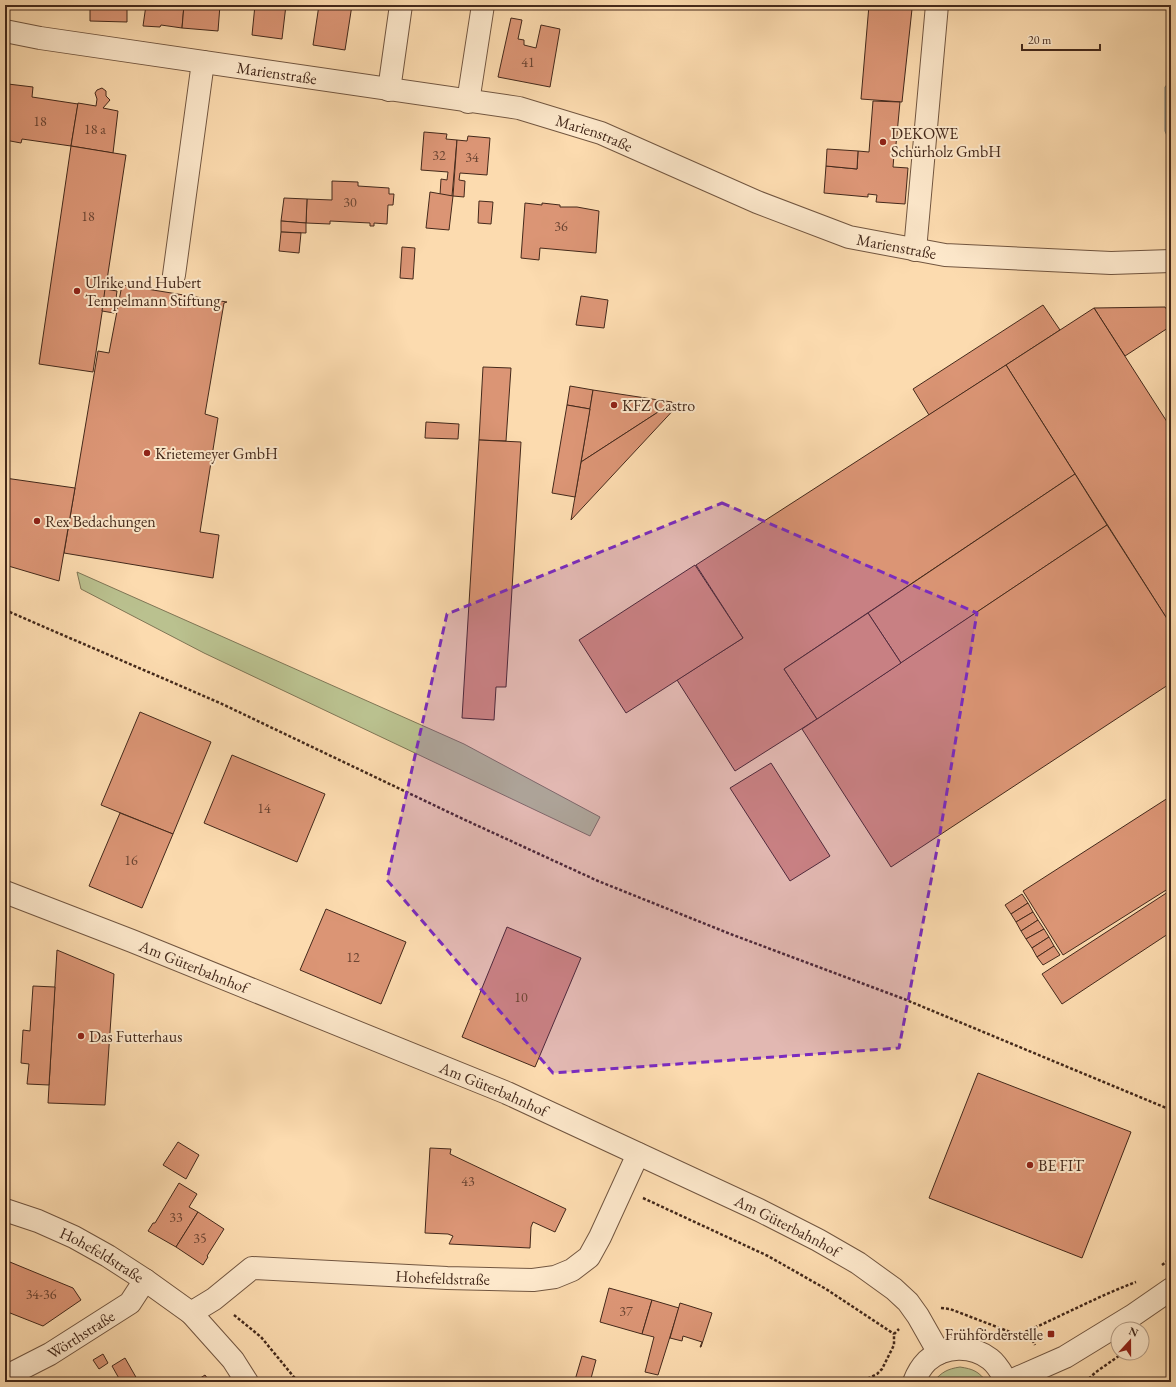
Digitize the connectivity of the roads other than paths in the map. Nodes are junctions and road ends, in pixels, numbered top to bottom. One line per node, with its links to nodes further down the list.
1 (401, 5): 6 (street)
2 (484, 5): 7 (street)
3 (936, 5): 8 (street)
4 (5, 31): 5 (street, Marienstraße)
5 (203, 62): 6 (street, Marienstraße); 10 (street)
6 (389, 90): 7 (street, Marienstraße)
7 (468, 102): 8 (street, Marienstraße)
8 (915, 250): 9 (street, Marienstraße)
9 (1171, 261)
10 (174, 275)
11 (5, 892): 12 (street, Am Güterbahnhof)
12 (638, 1154): 16 (street, Hohefeldstraße); 17 (street, Am Güterbahnhof)
13 (5, 1210): 14 (street, Hohefeldstraße)
14 (145, 1280): 16 (street, Hohefeldstraße); 18 (street, Wörthstraße)
15 (1171, 1289): 21 (street)
16 (191, 1313): 19 (street, Hohefeldstraße)
17 (939, 1353): 20 (street); 21 (street)
18 (5, 1377)
19 (247, 1382)
20 (914, 1382)
21 (1007, 1382)

